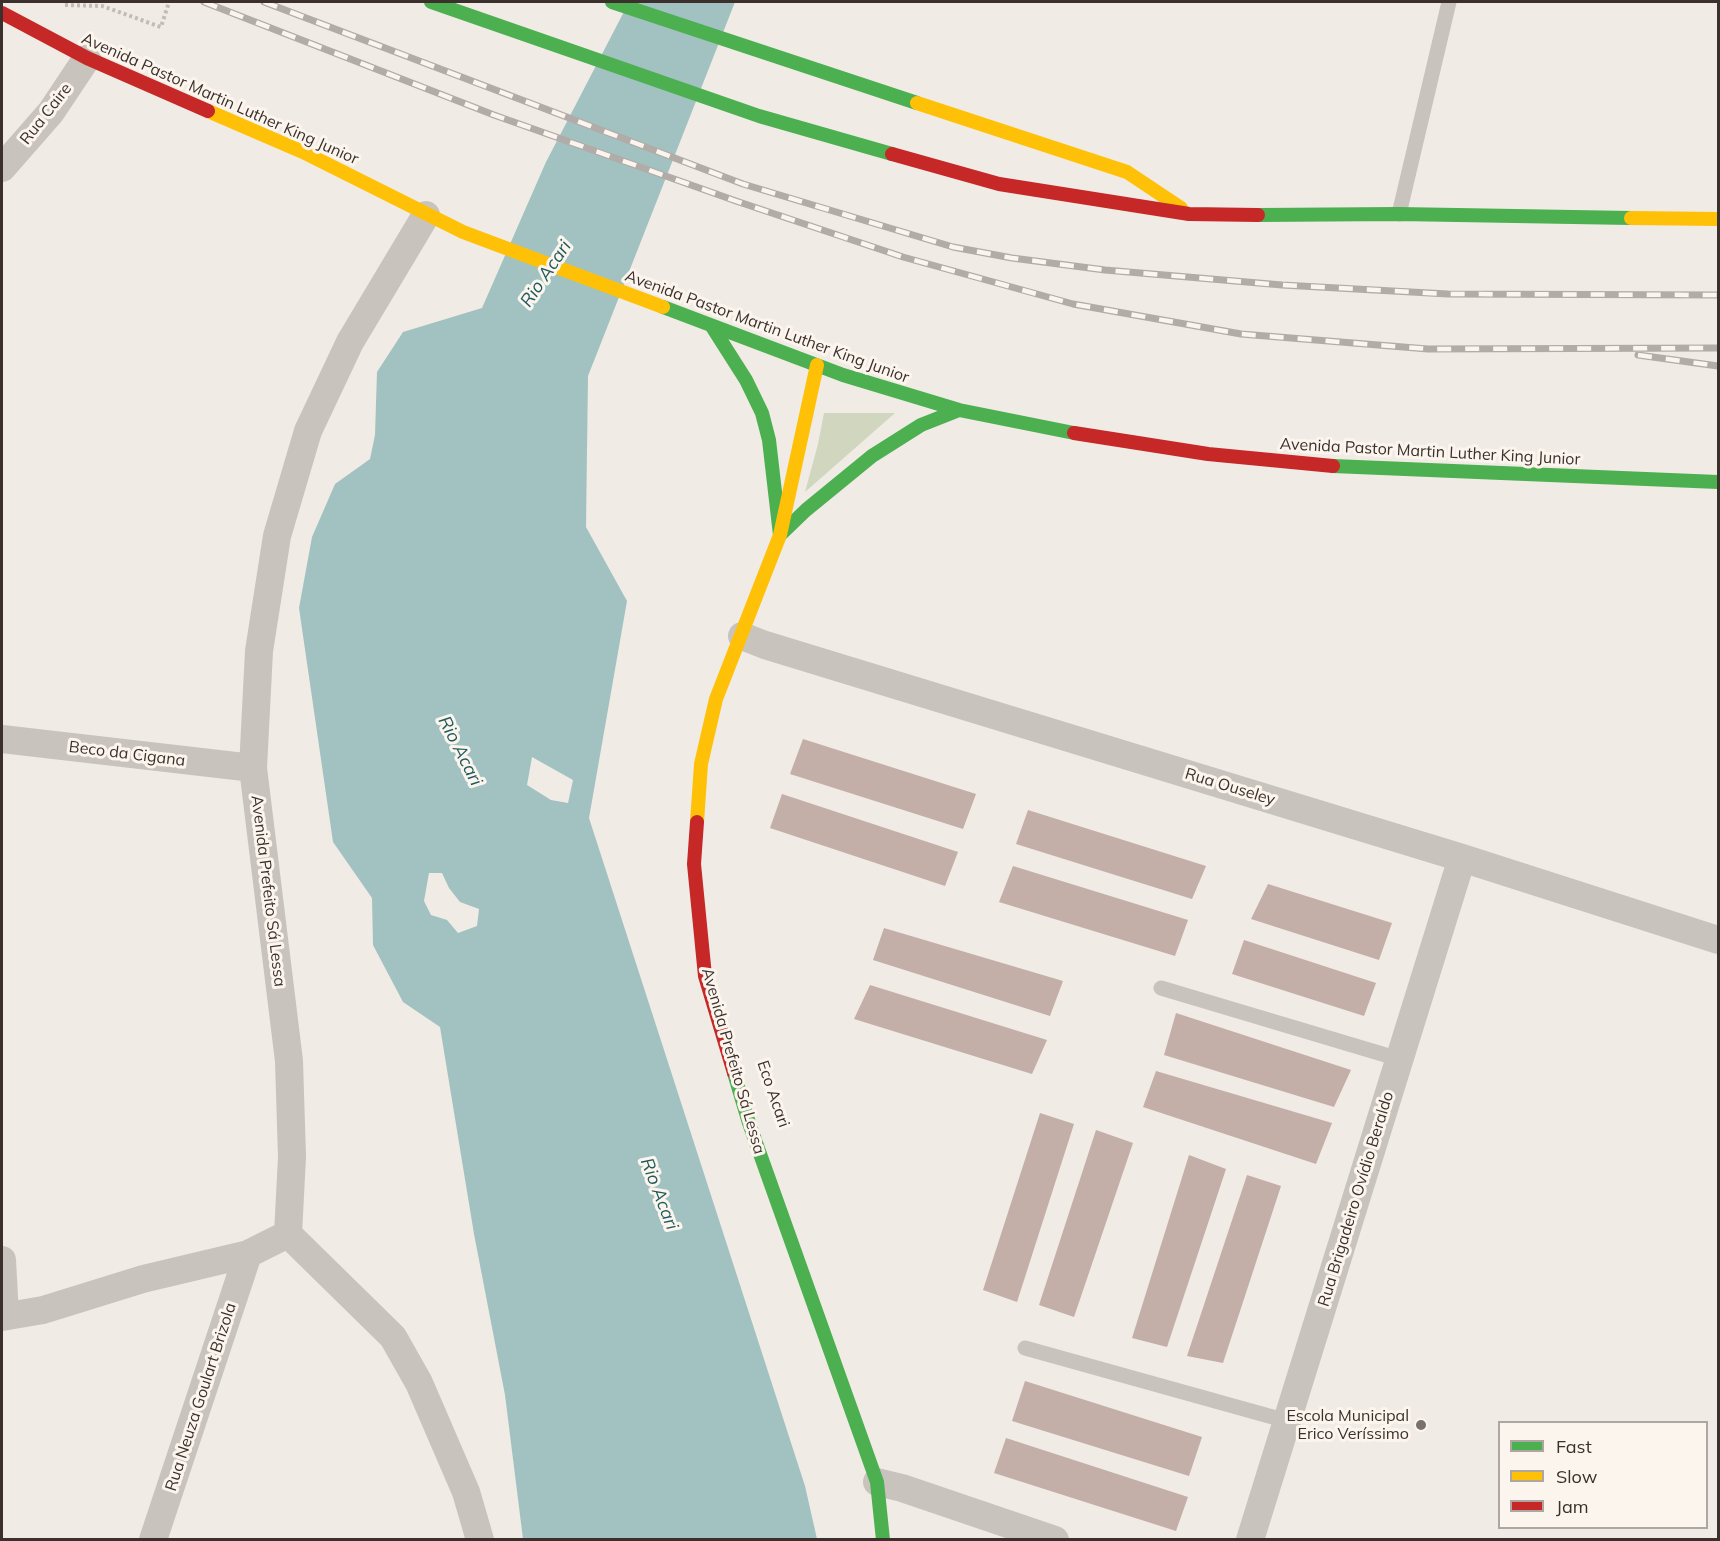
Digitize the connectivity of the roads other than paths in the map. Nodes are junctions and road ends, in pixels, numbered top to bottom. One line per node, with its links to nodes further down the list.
1 (431, 2): 7 (main road)
2 (612, 2): 7 (main road)
3 (1449, 2): 8 (lane)
4 (2, 13): 5 (main road, Avenida Pastor Martin Luther King Junior)
5 (87, 58): 6 (street, Rua Caire); 9 (main road, Avenida Pastor Martin Luther King Junior)
6 (2, 168)
7 (1189, 214): 8 (main road)
8 (1399, 214): 10 (main road)
9 (426, 215): 11 (main road, Avenida Pastor Martin Luther King Junior); 18 (street, Avenida Prefeito Sá Lessa)
10 (1719, 219)
11 (711, 325): 12 (main road, Avenida Pastor Martin Luther King Junior); 15 (main road)
12 (817, 365): 13 (main road, Avenida Pastor Martin Luther King Junior); 15 (main road, Avenida Prefeito Sá Lessa)
13 (959, 410): 14 (main road, Avenida Pastor Martin Luther King Junior); 15 (main road)
14 (1719, 482)
15 (780, 535): 16 (main road, Avenida Prefeito Sá Lessa)
16 (742, 636): 19 (street, Rua Ouseley); 29 (main road, Avenida Prefeito Sá Lessa)
17 (2, 739): 18 (street, Beco da Cigana)
18 (253, 768): 23 (street, Avenida Prefeito Sá Lessa)
19 (1462, 858): 20 (street, Rua Ouseley); 22 (street, Rua Brigadeiro Ovídio Beraldo)
20 (1719, 940)
21 (1161, 988): 22 (lane)
22 (1399, 1059): 28 (street, Rua Brigadeiro Ovídio Beraldo)
23 (288, 1234): 24 (street); 31 (street)
24 (248, 1254): 26 (street); 30 (street, Rua Neuza Goulart Brizola)
25 (2, 1260): 26 (street)
26 (3, 1317)
27 (1025, 1348): 28 (lane)
28 (1287, 1421): 34 (street, Rua Brigadeiro Ovídio Beraldo)
29 (877, 1482): 32 (main road, Avenida Prefeito Sá Lessa); 33 (street)
30 (153, 1539)
31 (480, 1539)
32 (883, 1539)
33 (1055, 1539)
34 (1250, 1539)

